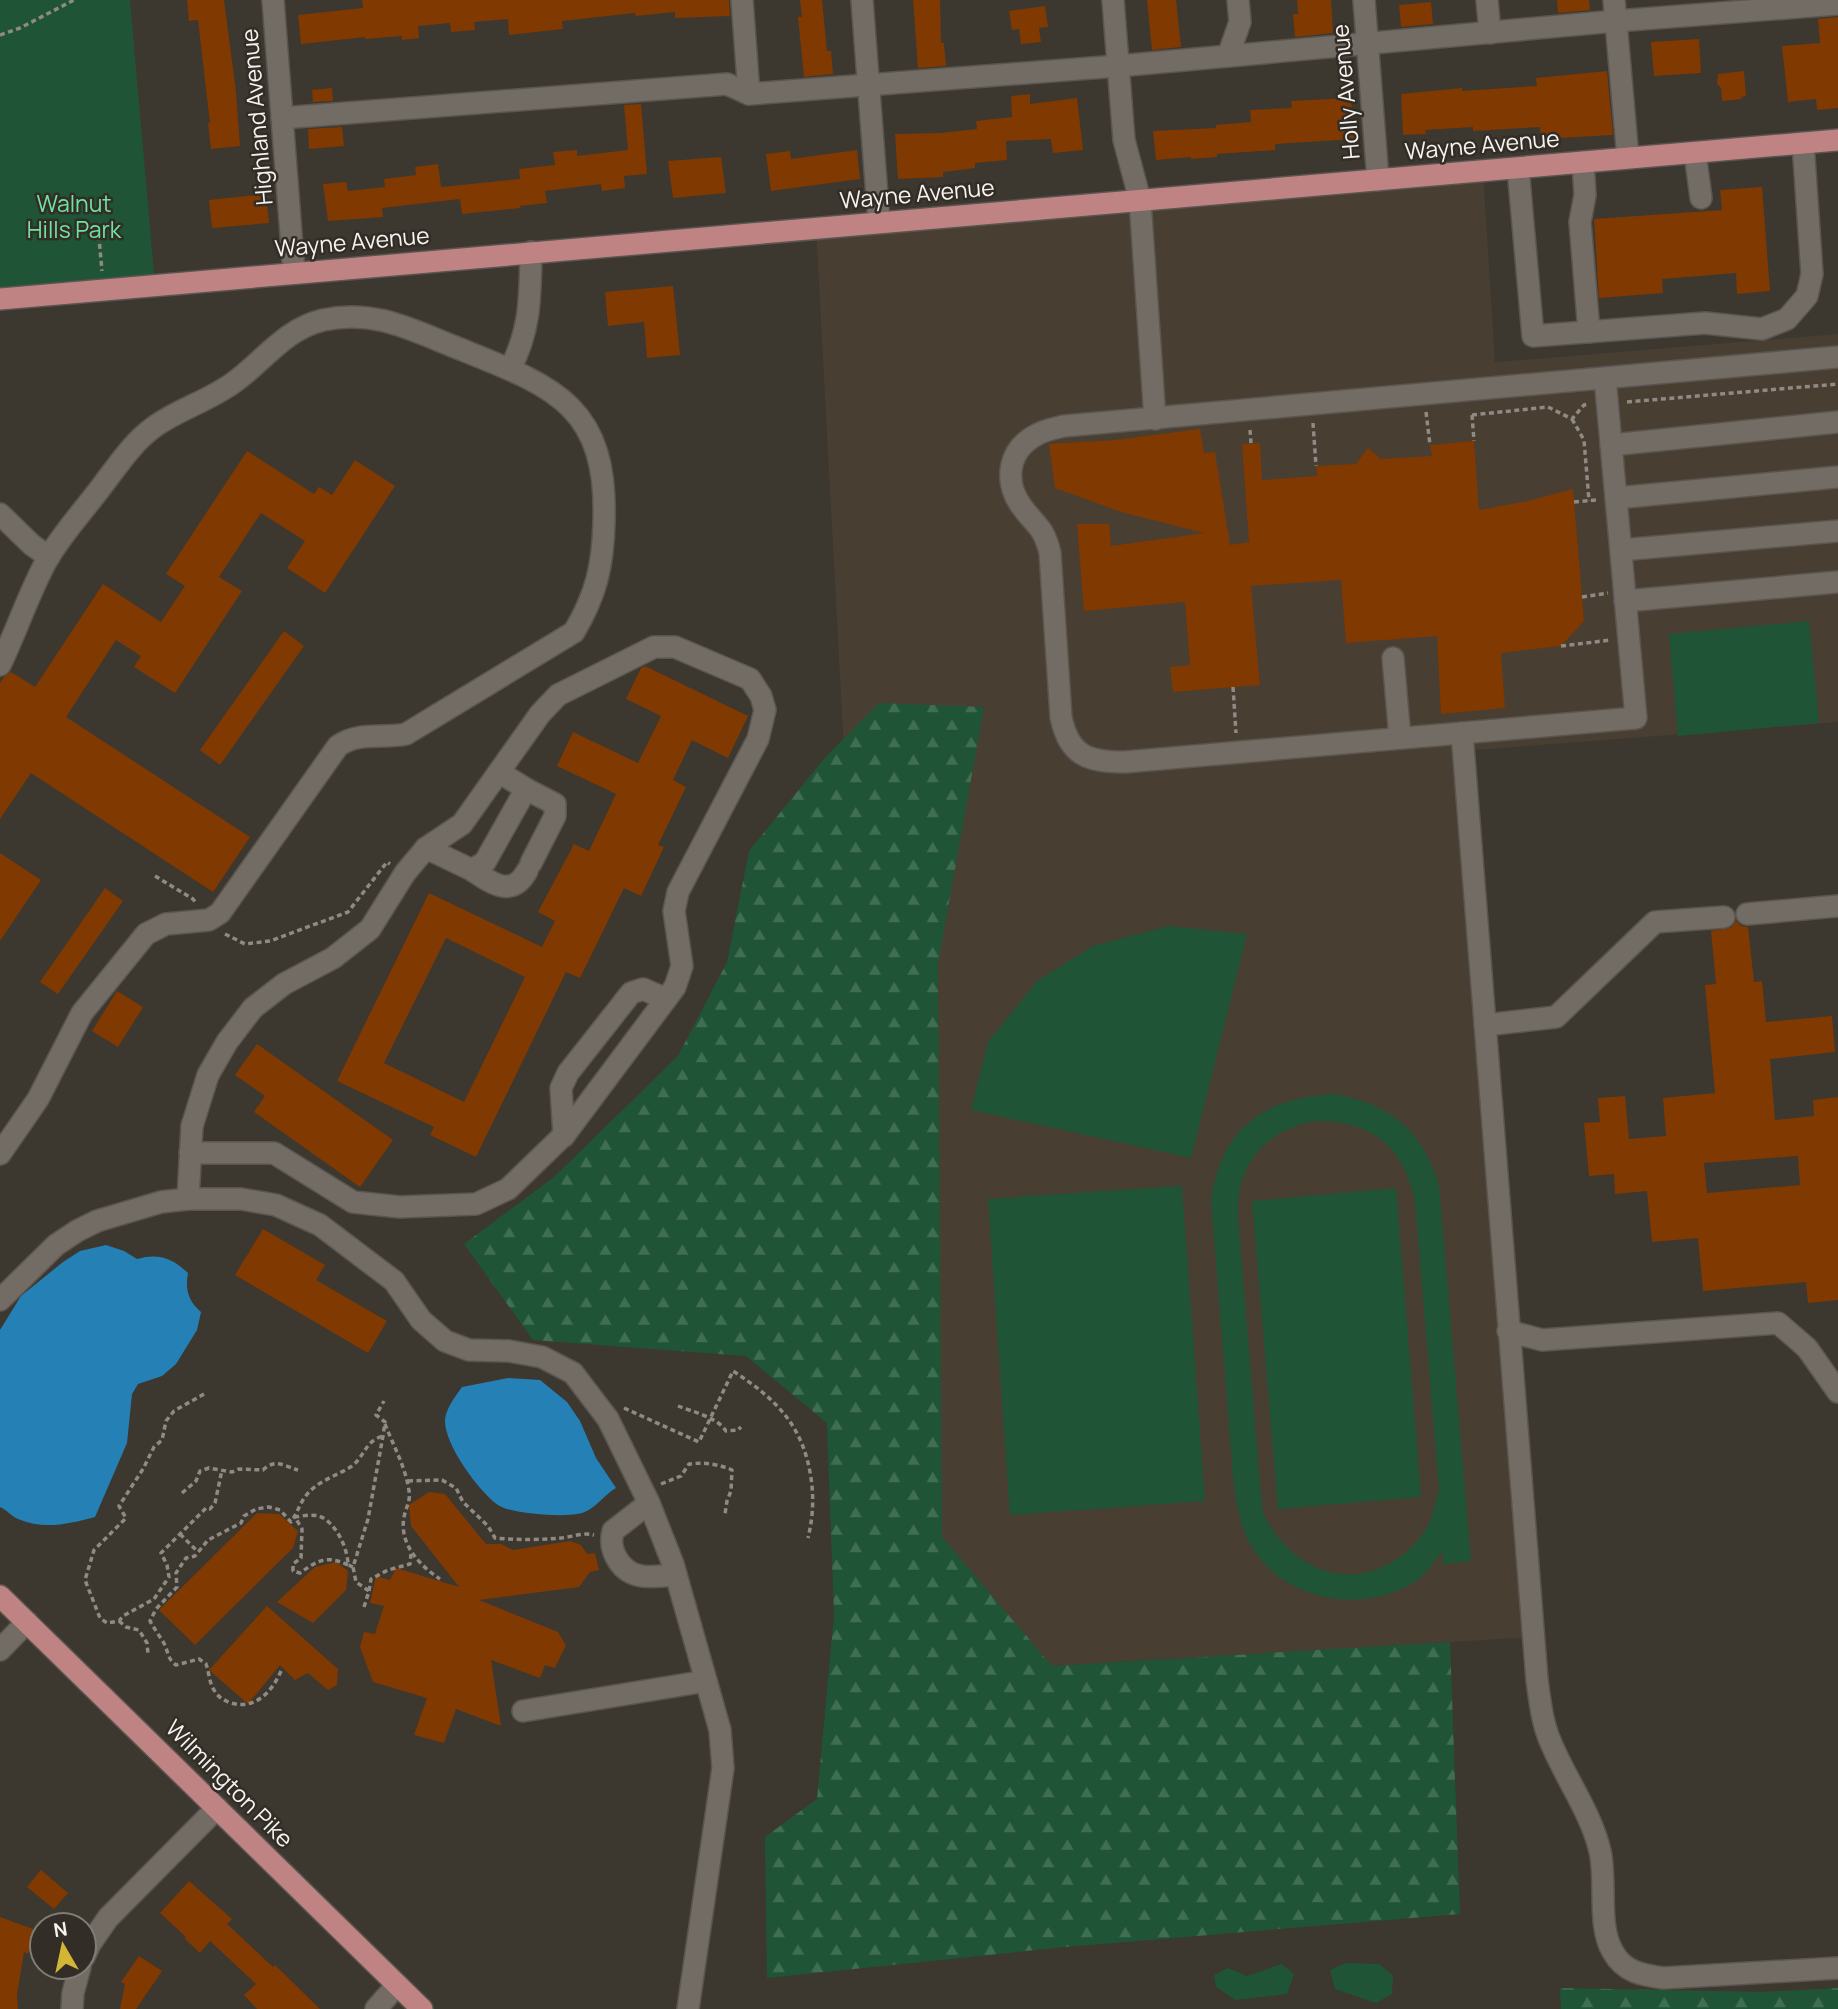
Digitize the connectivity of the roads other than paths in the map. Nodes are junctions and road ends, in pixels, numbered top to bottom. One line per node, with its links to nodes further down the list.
1 (273, 0): 17 (street, Highland Avenue)
2 (742, 0): 16 (street)
3 (862, 0): 15 (street)
4 (1113, 0): 14 (street)
5 (1238, 0): 13 (street)
6 (1364, 0): 12 (street, Holly Avenue)
7 (1487, 0): 11 (street)
8 (1838, 4): 9 (street)
9 (1742, 5): 10 (street)
10 (1615, 10): 11 (street); 21 (street)
11 (1490, 33): 12 (street)
12 (1367, 44): 13 (street); 24 (street, Holly Avenue)
13 (1228, 56): 14 (street)
14 (1118, 65): 15 (street); 26 (street)
15 (868, 83): 16 (street); 27 (street)
16 (749, 94): 17 (street)
17 (282, 118): 29 (street, Highland Avenue)
18 (1838, 140): 19 (main road, Wayne Avenue)
19 (1803, 143): 20 (main road, Wayne Avenue); 31 (street)
20 (1695, 153): 21 (main road, Wayne Avenue); 25 (street)
21 (1628, 158): 22 (main road, Wayne Avenue)
22 (1583, 162): 23 (main road, Wayne Avenue); 31 (street)
23 (1518, 168): 24 (main road, Wayne Avenue); 31 (street)
24 (1378, 180): 26 (main road, Wayne Avenue)
25 (1701, 198)
26 (1140, 200): 27 (main road, Wayne Avenue); 35 (street)
27 (879, 222): 28 (main road, Wayne Avenue)
28 (531, 252): 29 (main road, Wayne Avenue); 33 (street)
29 (294, 273): 30 (main road, Wayne Avenue)
30 (0, 299)
31 (1589, 332)
32 (1838, 357): 34 (street)
33 (510, 369): 43 (street); 61 (street)
34 (1605, 378): 35 (street); 37 (street)
35 (1155, 419): 49 (street)
36 (1838, 422): 37 (street)
37 (1611, 445): 39 (street)
38 (1838, 477): 39 (street)
39 (1616, 498): 42 (street)
40 (0, 514): 43 (street)
41 (1838, 531): 42 (street)
42 (1621, 550): 45 (street)
43 (49, 557): 47 (street)
44 (1838, 582): 45 (street)
45 (1625, 601): 48 (street)
46 (1393, 658): 49 (street)
47 (0, 664)
48 (1462, 733): 49 (street); 58 (street)
49 (1401, 738)
50 (499, 772): 51 (street); 52 (street); 57 (street)
51 (526, 789): 53 (street); 53 (street)
52 (426, 848): 53 (street); 60 (street)
53 (472, 870)
54 (1838, 906): 55 (street)
55 (1747, 914)
56 (1724, 916): 58 (street)
57 (666, 999): 59 (street); 59 (street)
58 (1485, 1025): 64 (street)
59 (564, 1136): 60 (street)
60 (190, 1153): 62 (street)
61 (0, 1154)
62 (188, 1199): 63 (street); 66 (street)
63 (0, 1300)
64 (1508, 1331): 65 (street); 75 (street)
65 (1838, 1392)
66 (646, 1497): 67 (street); 67 (street)
67 (676, 1575): 71 (street)
68 (0, 1596): 69 (main road, Wilmington Pike)
69 (27, 1622): 70 (street); 73 (main road, Wilmington Pike)
70 (0, 1650)
71 (706, 1681): 72 (street); 81 (street)
72 (523, 1711)
73 (218, 1808): 74 (street); 77 (main road, Wilmington Pike)
74 (98, 1932)
75 (1838, 1968)
76 (76, 1981): 78 (street)
77 (397, 1986): 79 (street); 80 (main road, Wilmington Pike)
78 (72, 2009)
79 (376, 2009)
80 (422, 2009)
81 (688, 2009)

